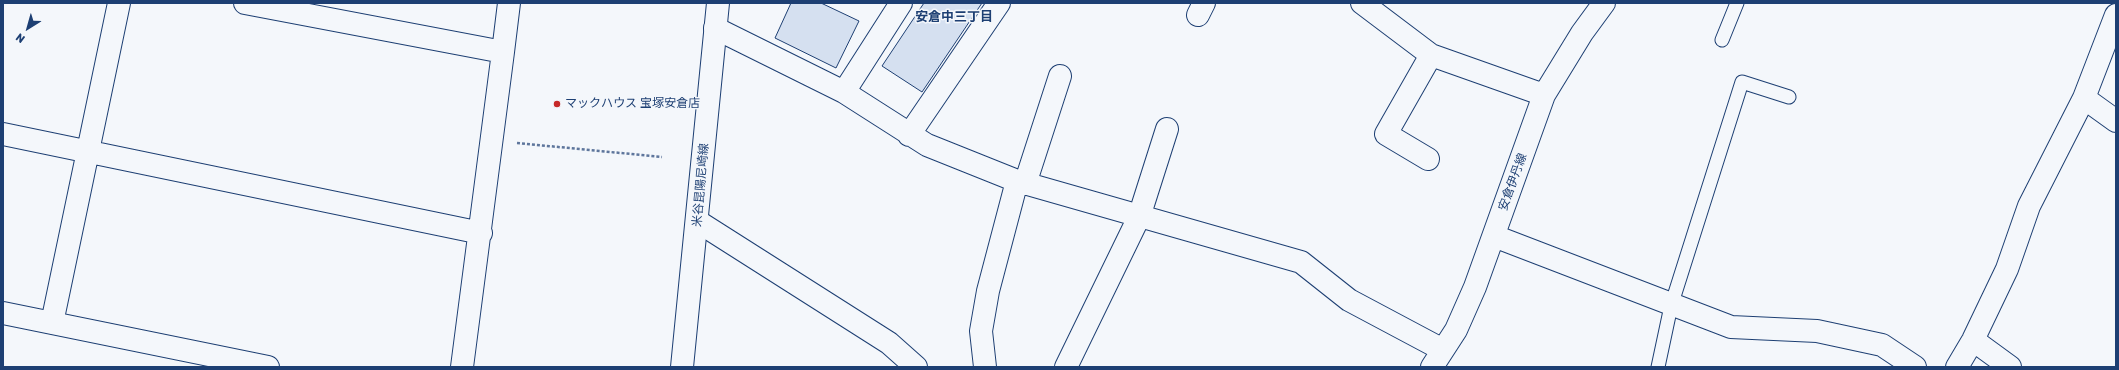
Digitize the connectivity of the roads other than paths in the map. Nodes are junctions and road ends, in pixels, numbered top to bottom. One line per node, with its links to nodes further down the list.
1 (119, 3): 24 (street)
2 (245, 3): 13 (street)
3 (508, 3): 13 (street)
4 (718, 3): 11 (street, 米谷昆陽尼崎線)
5 (901, 3): 16 (street)
6 (998, 3): 23 (street)
7 (1362, 3): 14 (street)
8 (1604, 3): 17 (street, 安倉伊丹線)
9 (1737, 3): 12 (lane)
10 (2116, 15): 19 (street)
11 (715, 28): 16 (street); 28 (street, 米谷昆陽尼崎線)
12 (1722, 40)
13 (503, 52): 29 (street)
14 (1431, 55): 17 (street); 25 (street)
15 (1060, 76): 26 (street)
16 (844, 92): 23 (street)
17 (1544, 95): 30 (street, 安倉伊丹線)
18 (1789, 97): 31 (lane)
19 (2084, 98): 20 (street); 34 (street)
20 (2116, 122)
21 (1167, 129): 27 (street)
22 (3, 134): 24 (street)
23 (910, 135): 26 (street)
24 (89, 152): 29 (street); 33 (street)
25 (1428, 159)
26 (1021, 183): 27 (street); 40 (street)
27 (1139, 217): 35 (street); 41 (street)
28 (697, 222): 38 (street, 米谷昆陽尼崎線); 39 (street)
29 (481, 233): 37 (street)
30 (1494, 236): 31 (street); 35 (street, 安倉伊丹線)
31 (1671, 306): 42 (lane); 43 (street)
32 (3, 313): 33 (street)
33 (52, 323): 36 (street)
34 (1973, 340): 44 (street); 45 (street)
35 (1438, 359)
36 (268, 367)
37 (462, 367)
38 (682, 367)
39 (916, 367)
40 (985, 367)
41 (1066, 367)
42 (1658, 367)
43 (1915, 367)
44 (1957, 367)
45 (2010, 367)

